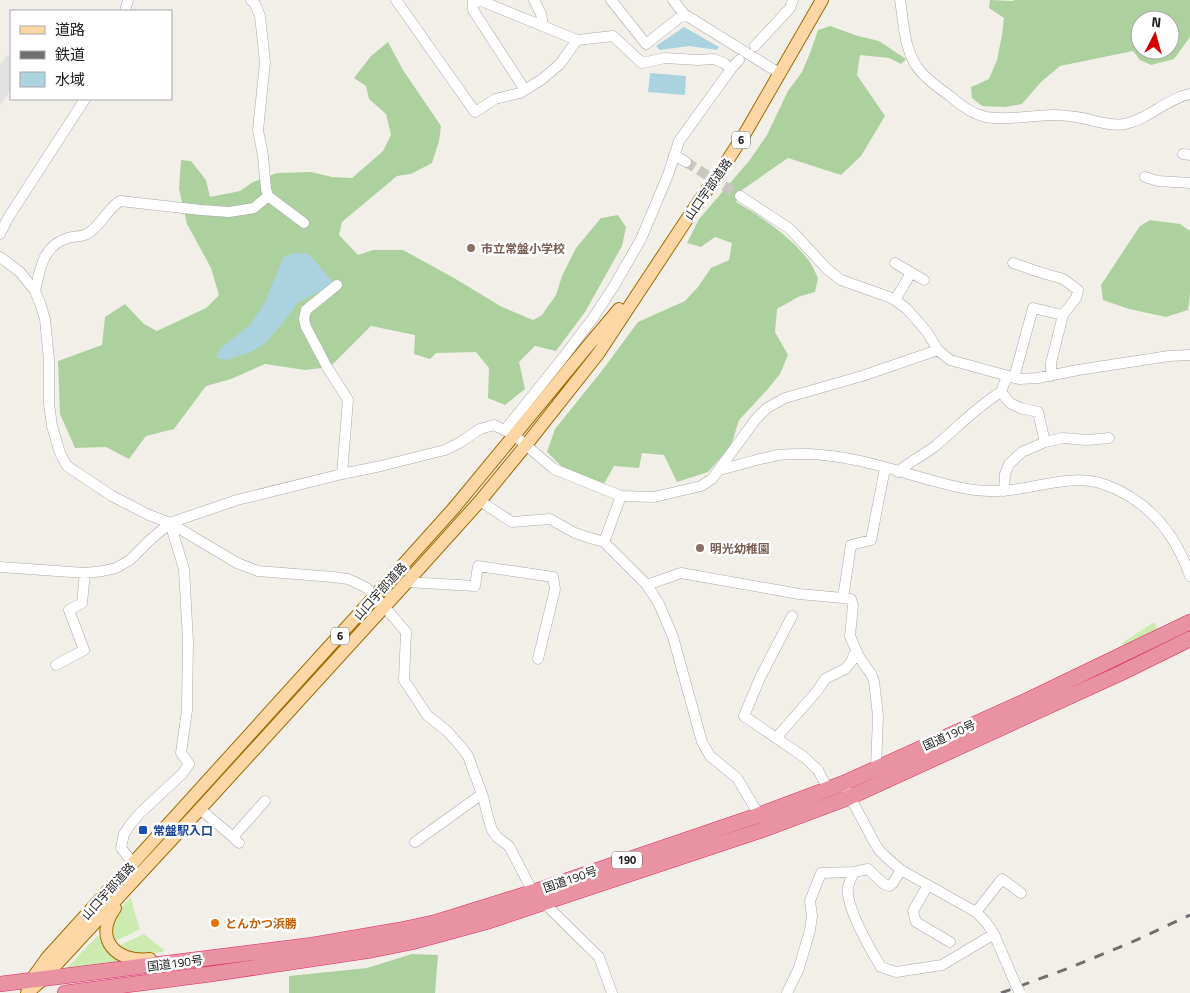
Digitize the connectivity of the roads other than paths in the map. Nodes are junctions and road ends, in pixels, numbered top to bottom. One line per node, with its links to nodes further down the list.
1 (251, 0): 25 (street)
2 (396, 0): 18 (street)
3 (473, 0): 18 (street)
4 (479, 0): 12 (street)
5 (534, 0): 12 (street)
6 (611, 0): 11 (street)
7 (673, 0): 11 (street)
8 (793, 0): 14 (street)
9 (822, 0): 17 (main road, 山口宇部道路 / 6)
10 (900, 0): 19 (street)
11 (684, 14): 17 (street)
12 (543, 25): 13 (street)
13 (577, 40): 16 (street); 18 (street)
14 (755, 46)
15 (739, 60): 16 (street)
16 (731, 69): 21 (street)
17 (779, 73): 32 (main road, 山口宇部道路 / 6)
18 (525, 90)
19 (1190, 94)
20 (84, 100): 28 (street)
21 (674, 154): 22 (street); 44 (street)
22 (686, 162)
23 (1145, 177): 24 (street)
24 (1190, 183)
25 (268, 196): 27 (street); 36 (street)
26 (740, 196): 37 (street)
27 (304, 223)
28 (0, 234)
29 (0, 257): 36 (street)
30 (895, 263): 33 (street)
31 (1013, 263): 38 (street)
32 (650, 273): 44 (main road, 山口宇部道路 / 6); 47 (main road, 山口宇部道路 / 6)
33 (911, 273): 34 (street); 37 (street)
34 (924, 280)
35 (337, 285): 51 (street)
36 (35, 291): 55 (street)
37 (895, 300): 39 (street)
38 (1063, 316): 41 (street); 42 (street)
39 (938, 350): 42 (street); 49 (street)
40 (1190, 355): 41 (street)
41 (1051, 376): 42 (street)
42 (1010, 377): 43 (street)
43 (1001, 392): 46 (street); 50 (street)
44 (510, 433): 47 (street); 51 (street); 63 (main road, 山口宇部道路 / 6)
45 (1108, 438): 46 (street)
46 (1045, 442): 52 (street)
47 (526, 445): 53 (street); 54 (main road, 山口宇部道路 / 6)
48 (884, 468): 49 (street); 50 (street); 62 (street)
49 (719, 470): 53 (street)
50 (898, 472): 52 (street)
51 (342, 474): 55 (street)
52 (1004, 491): 59 (street)
53 (621, 496): 56 (street)
54 (480, 501): 56 (street); 60 (main road, 山口宇部道路 / 6)
55 (170, 523): 58 (street); 63 (street); 80 (street)
56 (604, 542): 61 (street)
57 (0, 567): 58 (street)
58 (85, 573): 69 (street)
59 (1190, 576)
60 (406, 582): 63 (main road, 山口宇部道路 / 6); 68 (street)
61 (647, 585): 62 (street); 78 (street)
62 (842, 598): 67 (street)
63 (380, 601): 74 (street); 77 (main road, 山口宇部道路 / 6); 80 (main road, 山口宇部道路 / 6)
64 (792, 616): 70 (street)
65 (1190, 622): 71 (highway, 国道190号 / 190)
66 (1190, 639): 75 (highway, 国道190号 / 190)
67 (856, 650): 70 (street); 71 (street)
68 (538, 658)
69 (56, 665)
70 (776, 738): 73 (street)
71 (876, 768): 72 (highway, 国道190号 / 190)
72 (844, 783): 73 (highway, 国道190号 / 190); 75 (street)
73 (828, 789): 78 (highway, 国道190号 / 190)
74 (482, 794): 79 (street); 86 (street)
75 (850, 797): 81 (street); 86 (highway, 国道190号 / 190)
76 (265, 800): 77 (street)
77 (200, 809): 83 (main road, 山口宇部道路 / 6)
78 (759, 815): 86 (highway, 国道190号 / 190)
79 (416, 842)
80 (133, 863): 92 (main road, 山口宇部道路 / 6)
81 (901, 870): 82 (street); 84 (street)
82 (854, 872): 88 (street); 95 (street)
83 (132, 883): 90 (main road); 92 (main road, 山口宇部道路 / 6)
84 (928, 885): 87 (street); 89 (street)
85 (1021, 893): 87 (street)
86 (539, 897): 90 (highway, 国道190号 / 190); 93 (highway, 国道190号 / 190); 94 (street)
87 (976, 912): 88 (street)
88 (994, 934): 96 (street, bridge)
89 (950, 942)
90 (228, 956): 92 (highway, 国道190号 / 190)
91 (0, 984): 92 (highway, 国道190号 / 190)
92 (30, 987)
93 (66, 993)
94 (612, 993)
95 (787, 993)
96 (1020, 993)

